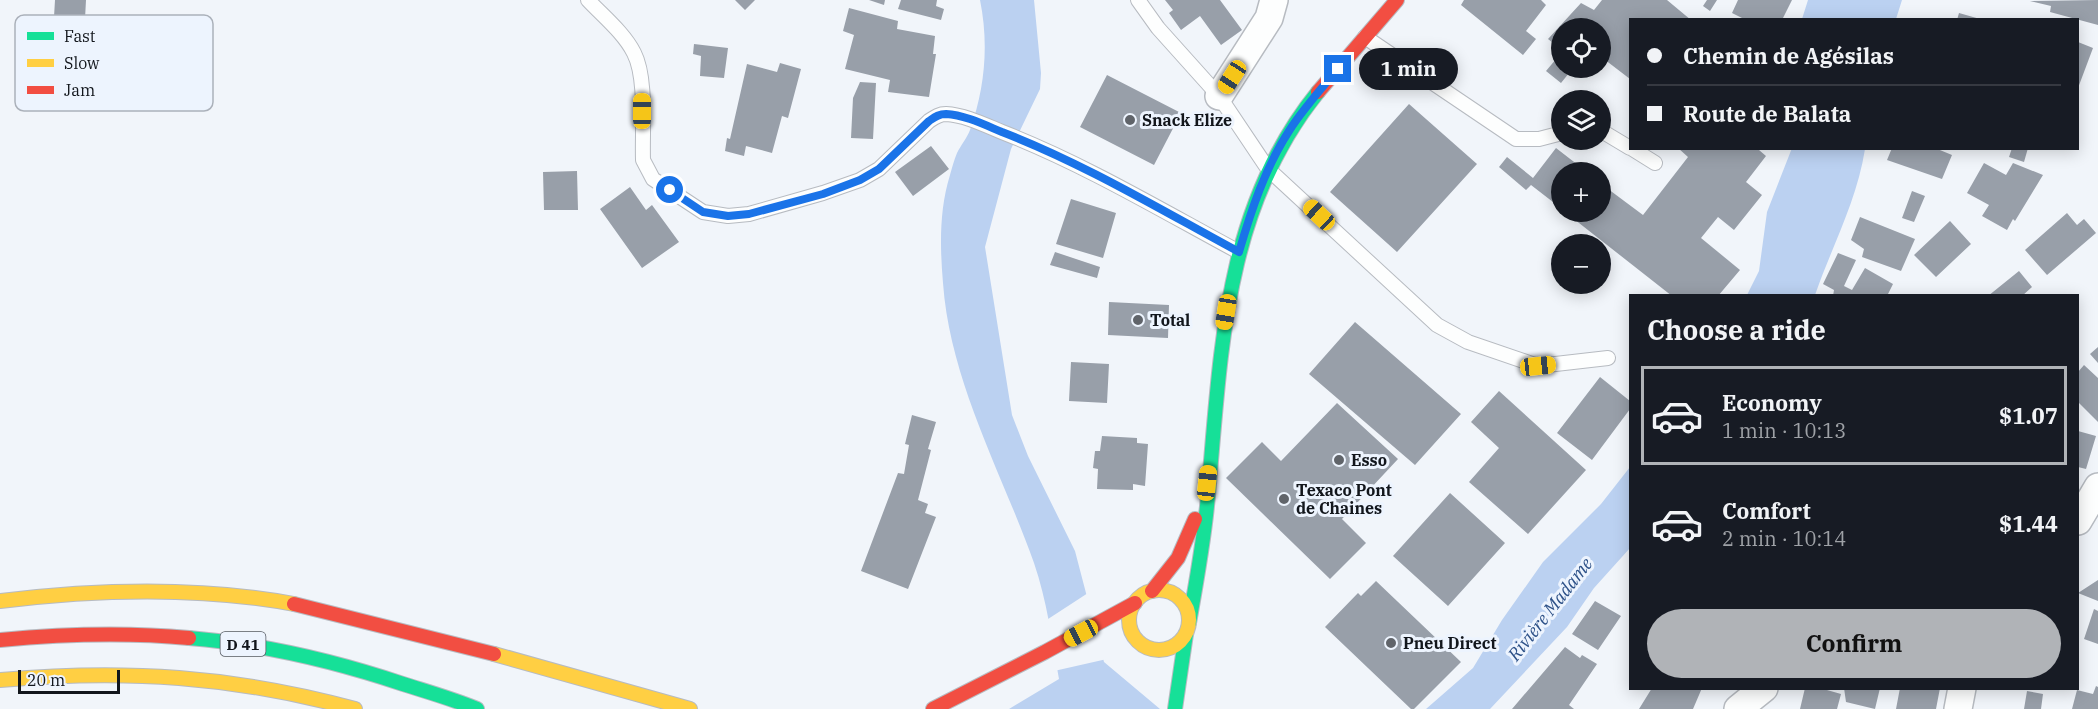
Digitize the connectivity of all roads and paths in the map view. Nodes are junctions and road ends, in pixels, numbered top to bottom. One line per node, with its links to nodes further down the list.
1 (588, 0): 13 (lane)
2 (1138, 0): 6 (lane)
3 (1274, 0): 6 (street)
4 (1396, 0): 5 (main road)
5 (1365, 37): 7 (lane); 12 (main road)
6 (1219, 96): 12 (lane)
7 (1551, 136)
8 (1611, 136): 9 (lane)
9 (1629, 147)
10 (1634, 150): 11 (lane)
11 (1655, 164)
12 (1268, 169): 13 (main road); 14 (lane)
13 (1239, 252): 15 (main road)
14 (1608, 358)
15 (1207, 483): 18 (main road); 21 (main road)
16 (2098, 487): 17 (street)
17 (2079, 519)
18 (1152, 591): 20 (main road); 21 (main road)
19 (0, 601): 28 (main road)
20 (1135, 603): 21 (main road); 29 (main road)
21 (1187, 629): 30 (main road)
22 (0, 640): 27 (main road, D 41)
23 (0, 680): 26 (main road)
24 (1762, 690): 31 (street)
25 (1962, 690): 32 (street)
26 (355, 709)
27 (477, 709)
28 (690, 709)
29 (933, 709)
30 (1175, 709)
31 (1738, 709)
32 (1958, 709)

